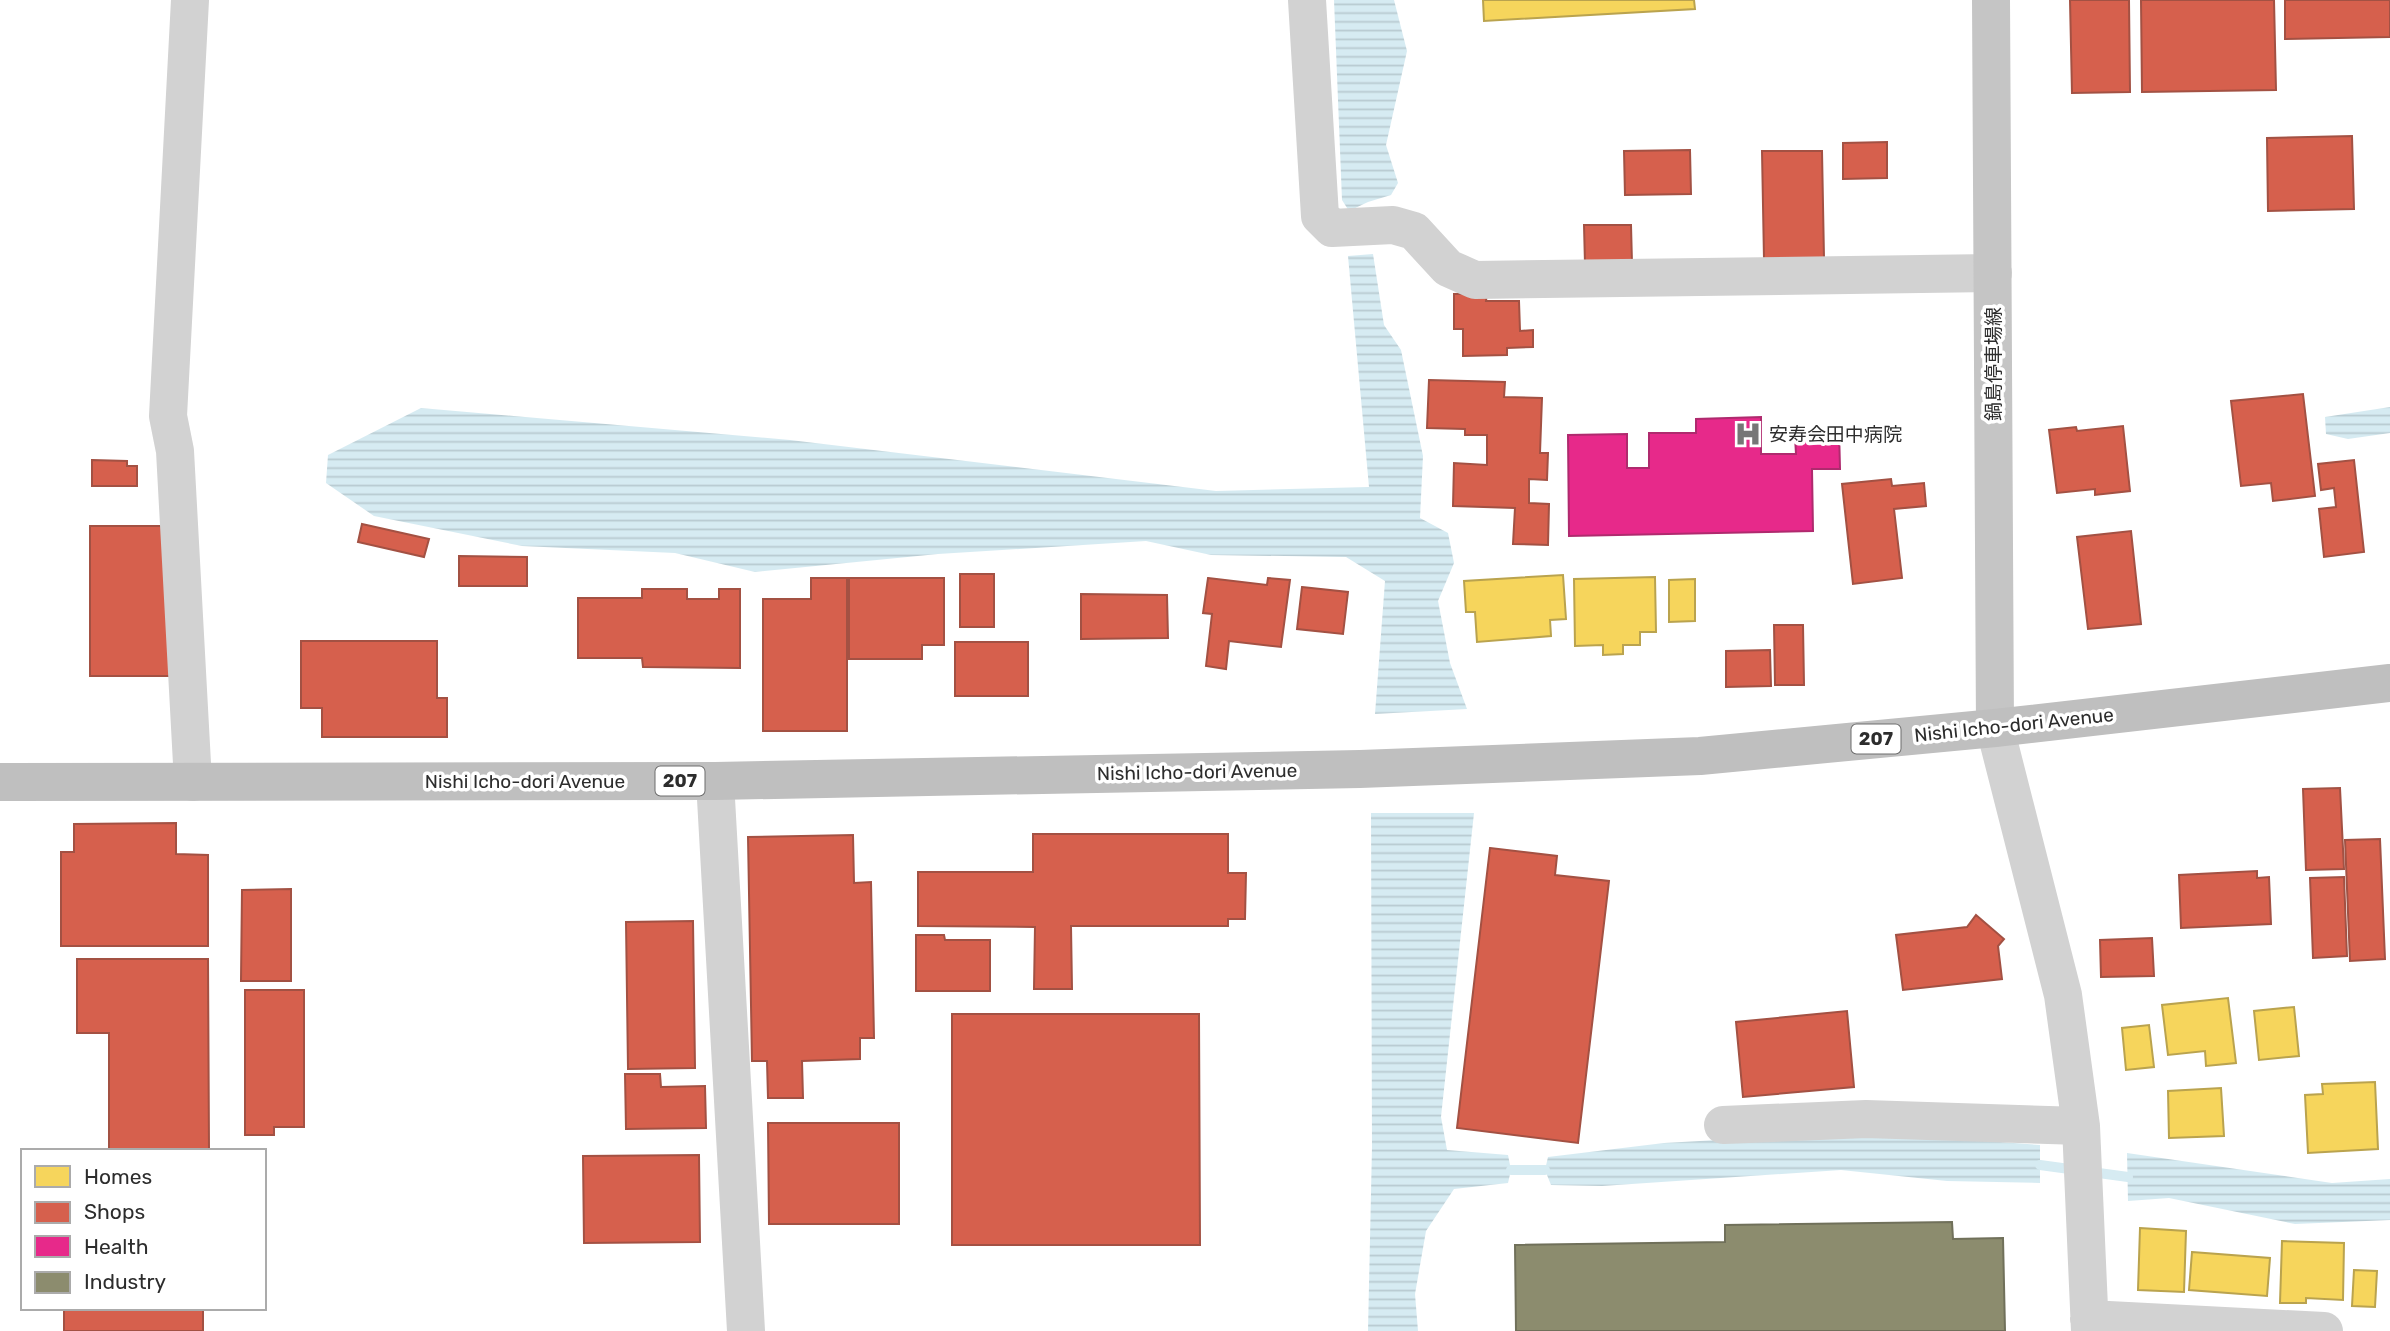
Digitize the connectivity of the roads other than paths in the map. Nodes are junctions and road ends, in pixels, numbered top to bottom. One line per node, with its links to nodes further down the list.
1 (190, 0): 9 (street)
2 (1307, 0): 4 (street)
3 (1991, 0): 4 (main road, 鍋島停車場線)
4 (1993, 273): 6 (main road, 鍋島停車場線)
5 (2390, 683): 6 (highway, Nishi Icho-dori Avenue / 207)
6 (1995, 728): 7 (highway, Nishi Icho-dori Avenue / 207); 11 (street)
7 (715, 781): 9 (highway, Nishi Icho-dori Avenue / 207); 13 (street)
8 (0, 782): 9 (highway, Nishi Icho-dori Avenue / 207)
9 (193, 782)
10 (1723, 1125): 11 (street)
11 (2081, 1126): 12 (street)
12 (2090, 1325): 14 (street)
13 (746, 1331)
14 (2324, 1331)

